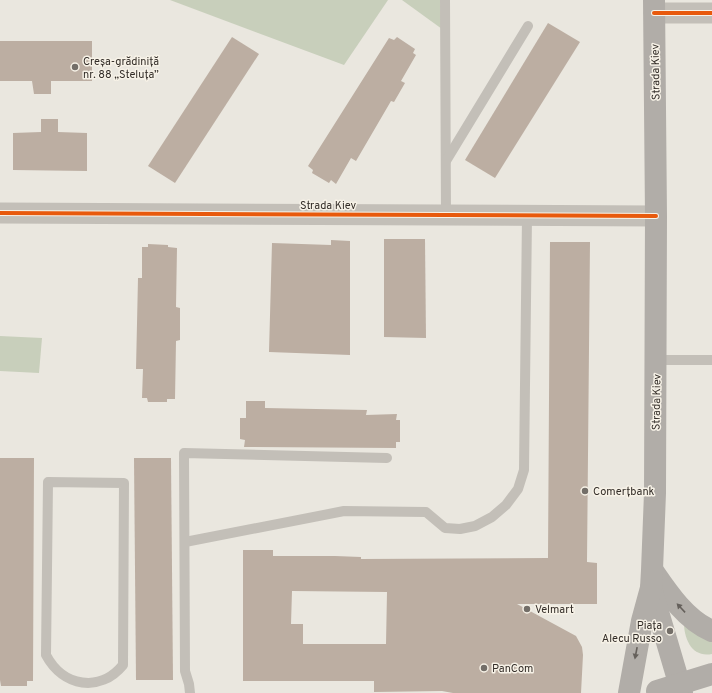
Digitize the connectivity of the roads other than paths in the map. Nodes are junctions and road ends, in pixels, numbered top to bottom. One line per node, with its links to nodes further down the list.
1 (445, 0): 5 (lane)
2 (654, 6): 3 (street); 9 (main road, Strada Kiev)
3 (712, 13)
4 (528, 26): 5 (lane)
5 (446, 161): 7 (lane)
6 (0, 213): 7 (street, Strada Kiev)
7 (446, 215): 8 (street, Strada Kiev)
8 (527, 216): 9 (street, Strada Kiev); 13 (lane)
9 (656, 216): 10 (main road, Strada Kiev)
10 (656, 360): 11 (lane); 14 (main road, Strada Kiev)
11 (712, 360)
12 (387, 458): 13 (lane)
13 (185, 542): 19 (lane)
14 (652, 579): 15 (main road, one-way to 14); 18 (main road, Strada Kiev); 20 (main road, Strada Kiev, one-way to 20)
15 (712, 631)
16 (712, 674): 18 (main road)
17 (84, 689): 17 (lane)
18 (666, 691)
19 (190, 693)
20 (629, 693)

